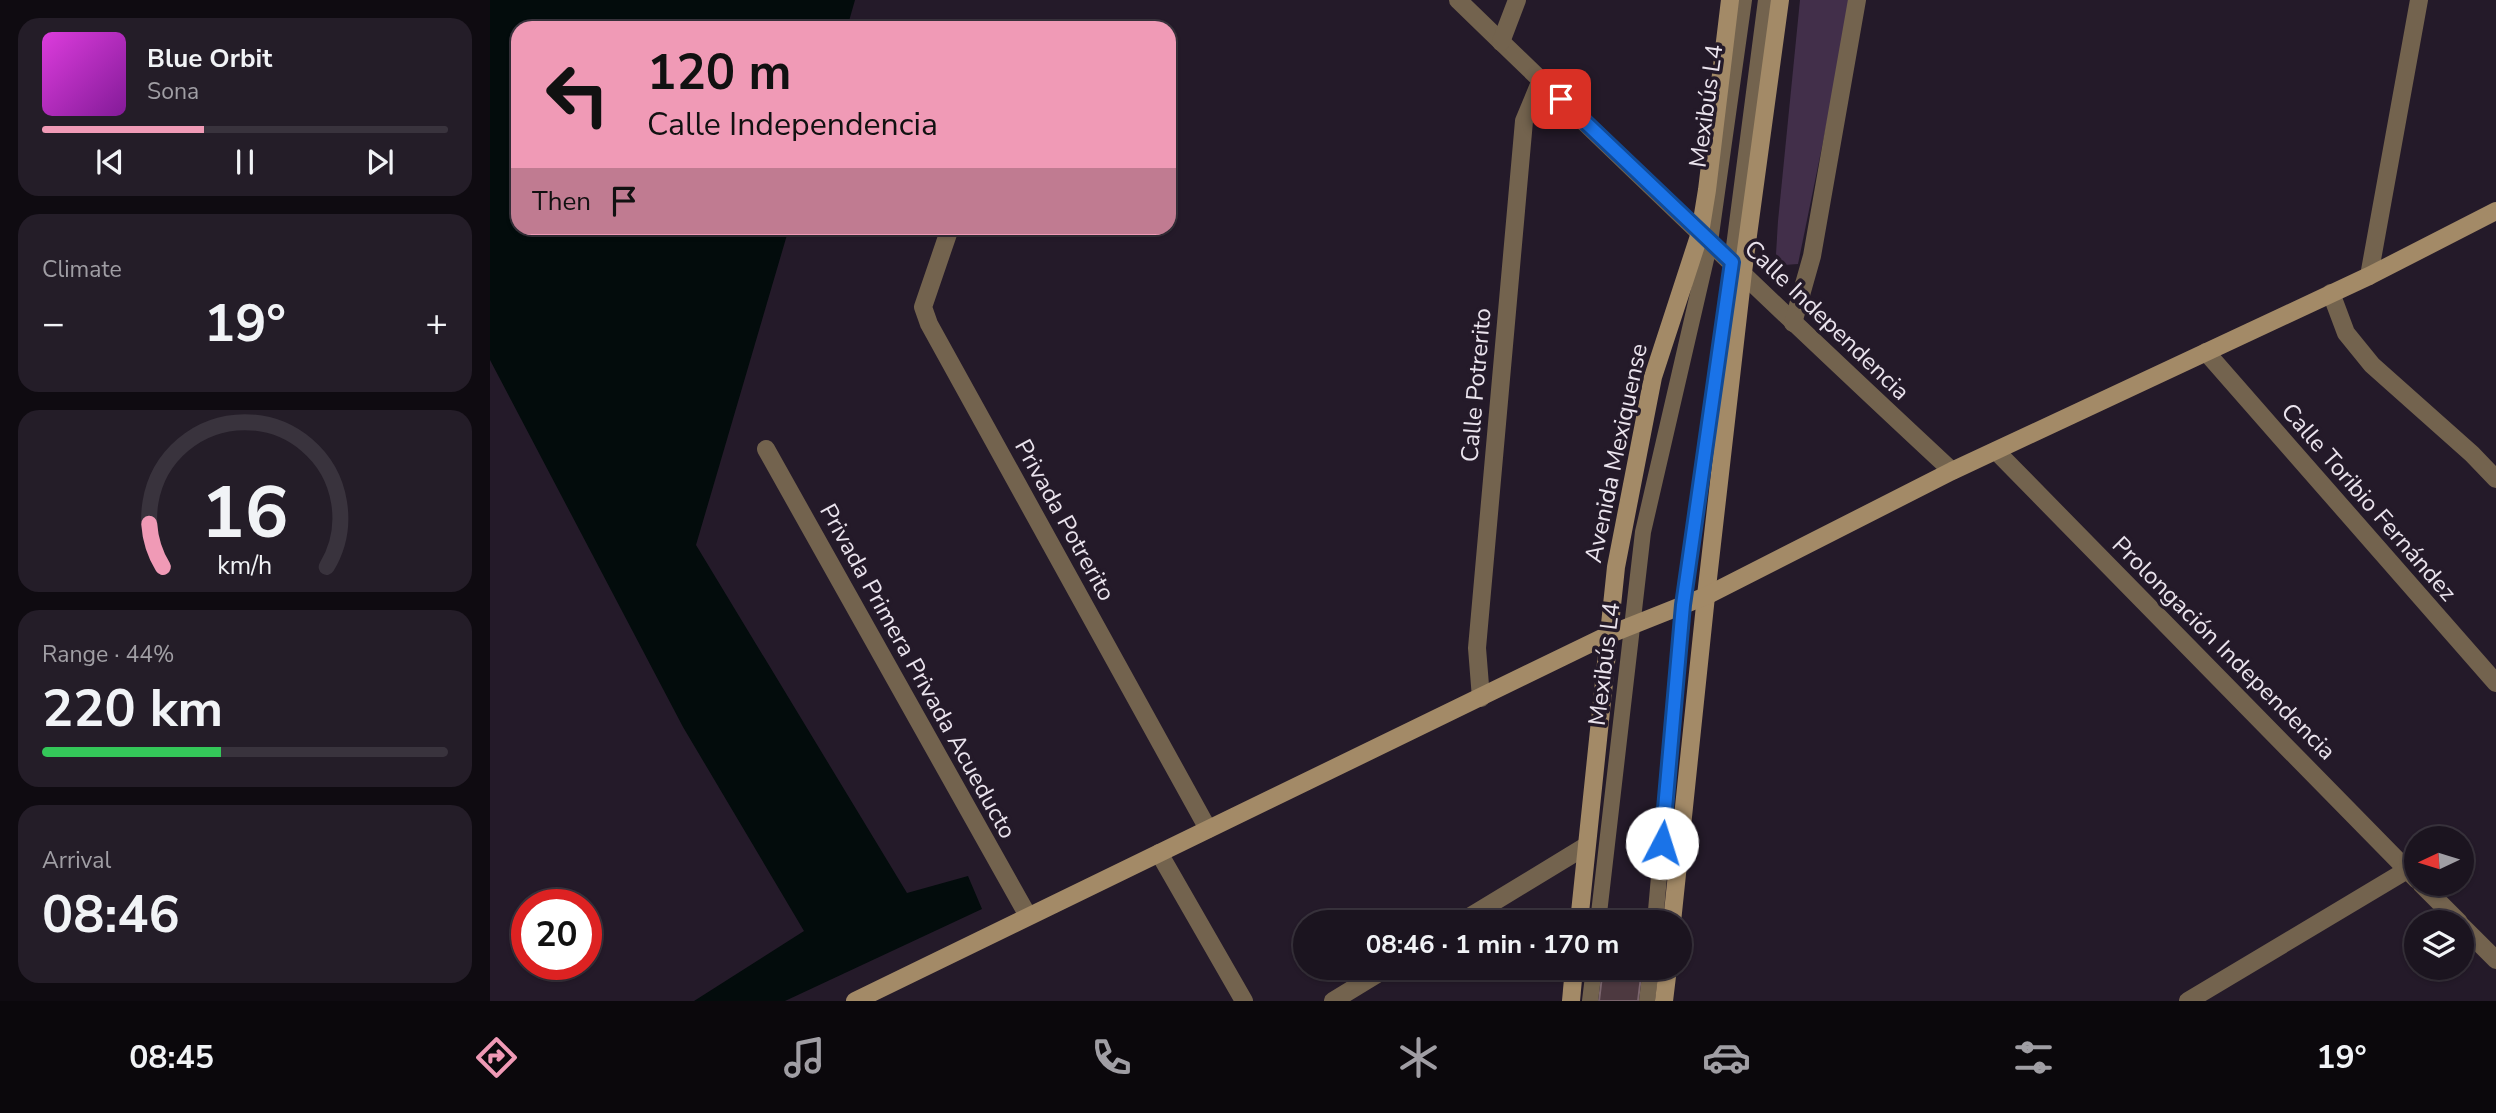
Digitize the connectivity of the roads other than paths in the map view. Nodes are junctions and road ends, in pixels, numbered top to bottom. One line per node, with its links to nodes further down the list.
1 (1458, 0): 9 (street, Calle Independencia)
2 (1517, 0): 9 (street)
3 (1730, 0): 13 (main road, Avenida Mexiquense)
4 (1744, 0): 13 (lane, Mexibús L4)
5 (1766, 0): 14 (lane, Mexibús L4)
6 (1780, 0): 14 (main road)
7 (1857, 0): 17 (street)
8 (2419, 0): 15 (street)
9 (1501, 41): 10 (street, Calle Independencia)
10 (1541, 80): 13 (street, Calle Independencia); 28 (street, Calle Potrerito)
11 (2496, 211): 15 (main road)
12 (948, 235): 29 (street, Privada Potrerito)
13 (1705, 237): 14 (street, Calle Independencia); 25 (lane, Mexibús L4); 26 (main road, Avenida Mexiquense)
14 (1738, 267): 17 (street, Calle Independencia); 23 (main road); 24 (lane, Mexibús L4)
15 (2369, 276): 16 (main road)
16 (2332, 293): 18 (main road); 22 (street)
17 (1793, 323): 21 (street, Calle Independencia)
18 (2206, 352): 20 (main road); 27 (street, Calle Toribio Fernández)
19 (766, 449): 41 (street, Privada Primera Privada Acueducto)
20 (1996, 451): 21 (main road); 32 (street, Prolongación Independencia)
21 (1952, 471): 23 (main road)
22 (2496, 479)
23 (1706, 596): 24 (main road); 39 (main road)
24 (1683, 605): 25 (main road); 38 (lane, Mexibús L4)
25 (1631, 626): 26 (main road); 37 (lane, Mexibús L4)
26 (1608, 635): 28 (main road); 30 (main road, Avenida Mexiquense)
27 (2496, 683)
28 (1481, 698): 29 (main road)
29 (1208, 829): 31 (main road)
30 (1586, 846): 35 (street); 36 (main road, Avenida Mexiquense)
31 (1159, 853): 41 (main road); 50 (street)
32 (2404, 867)
33 (2404, 880): 56 (street)
34 (2433, 896): 40 (street)
35 (1481, 910)
36 (1580, 910)
37 (1599, 910)
38 (1656, 910)
39 (1673, 910)
40 (2446, 910)
41 (1028, 916): 49 (main road)
42 (2474, 938): 43 (street)
43 (2496, 960)
44 (1367, 980): 51 (street)
45 (1573, 980): 52 (main road)
46 (1593, 980): 53 (lane)
47 (1650, 980): 54 (lane)
48 (1667, 980): 55 (main road)
49 (855, 1001)
50 (1244, 1001)
51 (1333, 1001)
52 (1571, 1001)
53 (1590, 1001)
54 (1647, 1001)
55 (1664, 1001)
56 (2188, 1001)

